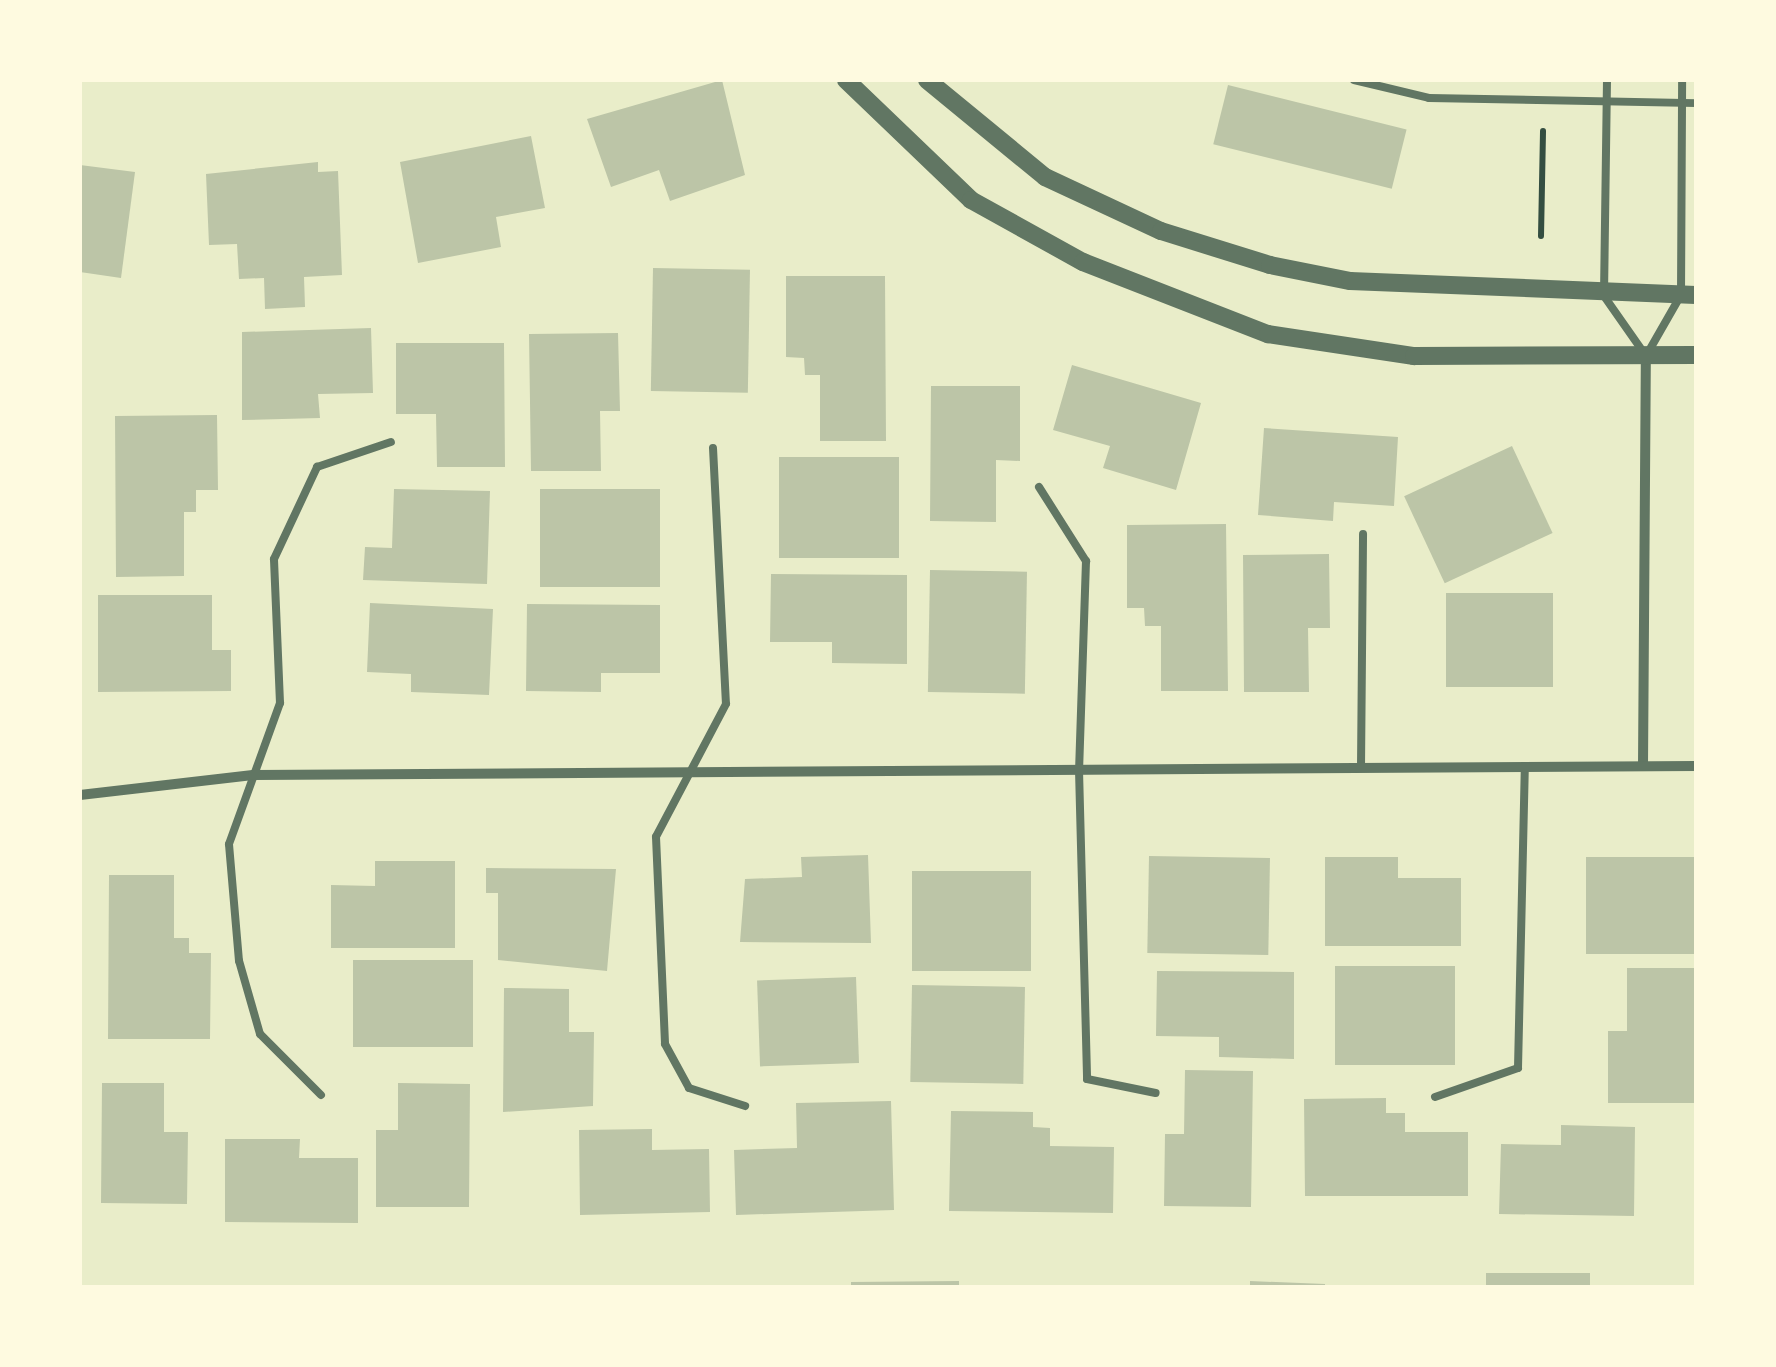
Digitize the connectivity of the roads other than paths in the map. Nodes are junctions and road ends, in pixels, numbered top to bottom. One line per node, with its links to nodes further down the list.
1 (846, 80): 12 (street)
2 (927, 80): 10 (street)
3 (1354, 80): 6 (lane)
4 (1608, 80): 6 (lane)
5 (1682, 80): 7 (lane)
6 (1607, 103): 7 (lane); 10 (lane)
7 (1682, 103): 8 (lane); 9 (lane)
8 (1696, 103)
9 (1689, 295): 10 (street); 12 (lane)
10 (1604, 296): 12 (lane)
11 (1696, 355): 12 (street)
12 (1646, 356): 17 (street)
13 (391, 442): 23 (lane)
14 (713, 448): 22 (lane)
15 (1039, 487): 21 (lane)
16 (1362, 534): 20 (lane)
17 (1642, 766): 18 (street); 19 (street)
18 (1696, 766)
19 (1525, 767): 20 (street); 27 (lane)
20 (1361, 768): 21 (street)
21 (1079, 770): 22 (street); 25 (lane)
22 (687, 772): 23 (street); 28 (lane)
23 (252, 775): 24 (street); 26 (lane)
24 (80, 795)
25 (1156, 1093)
26 (321, 1096)
27 (1436, 1097)
28 (745, 1106)

